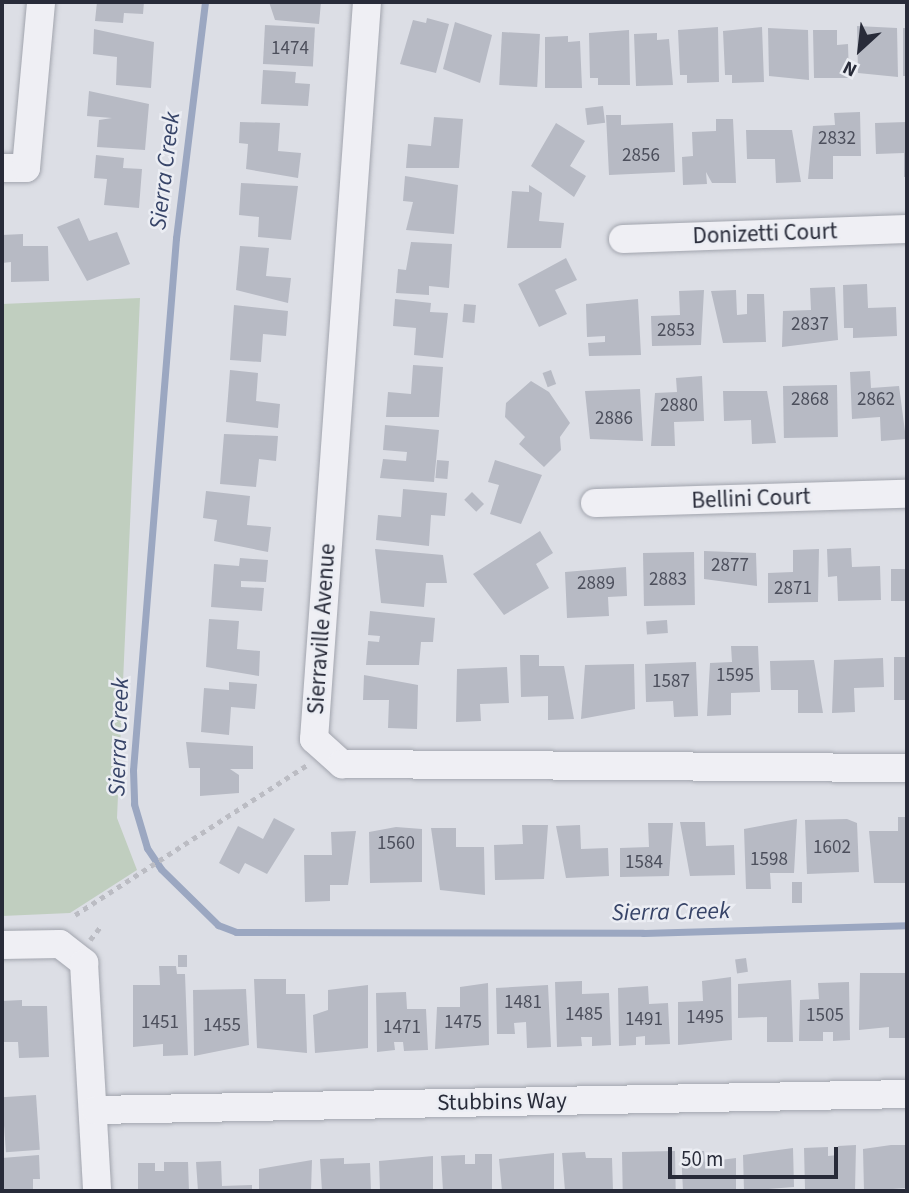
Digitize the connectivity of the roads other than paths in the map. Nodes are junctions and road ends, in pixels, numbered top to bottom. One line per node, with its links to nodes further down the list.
1 (41, 2): 3 (street)
2 (367, 2): 8 (street, Sierraville Avenue)
3 (2, 168)
4 (907, 229): 5 (street, Donizetti Court)
5 (623, 239)
6 (907, 494): 7 (street, Bellini Court)
7 (595, 503)
8 (907, 768)
9 (2, 945): 11 (street)
10 (907, 1094): 11 (street, Stubbins Way)
11 (96, 1110): 12 (street)
12 (97, 1191)

